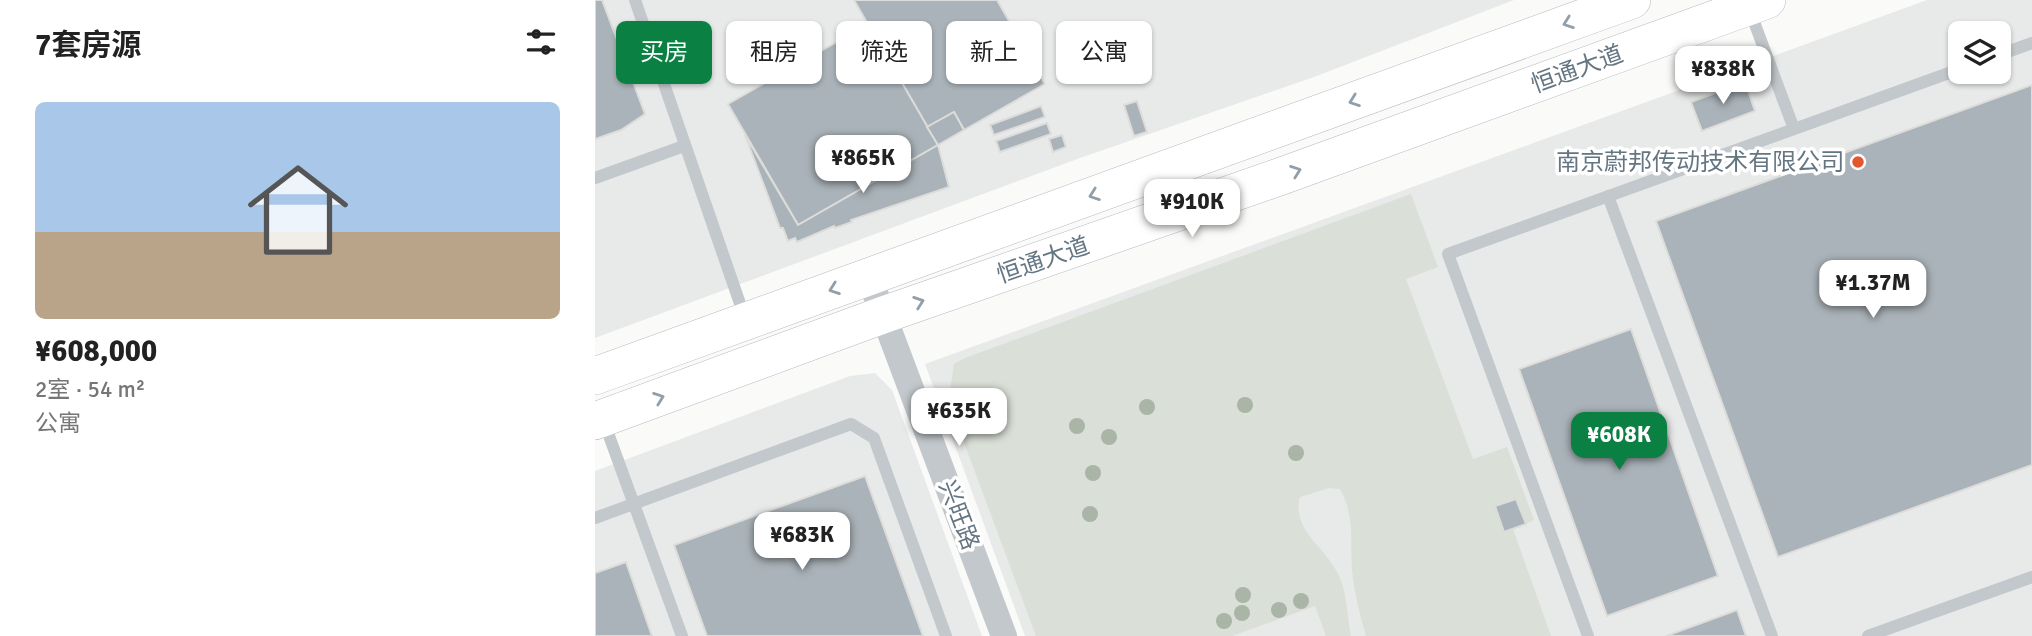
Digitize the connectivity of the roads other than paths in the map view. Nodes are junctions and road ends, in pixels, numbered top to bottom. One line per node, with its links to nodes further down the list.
1 (635, 0): 8 (lane)
2 (1632, 0): 11 (main road, 恒通大道, one-way to 11)
3 (1758, 4): 7 (lane); 12 (main road, 恒通大道, one-way to 3)
4 (2032, 43): 5 (lane)
5 (2011, 51)
6 (1948, 73): 7 (lane)
7 (1794, 129): 10 (lane)
8 (684, 146): 9 (lane); 13 (lane)
9 (595, 178)
10 (1608, 196): 22 (lane); 23 (lane)
11 (869, 277): 12 (street, 兴旺路); 13 (main road, 恒通大道, one-way to 13)
12 (883, 315): 15 (main road, 恒通大道, one-way to 12); 21 (street, 兴旺路)
13 (747, 321): 14 (main road, 恒通大道)
14 (595, 376)
15 (599, 419): 16 (lane)
16 (634, 504): 17 (lane); 19 (lane); 20 (lane)
17 (595, 518)
18 (2032, 577): 24 (lane)
19 (682, 636)
20 (946, 636)
21 (1004, 636)
22 (1588, 636)
23 (1772, 636)
24 (1868, 636)

